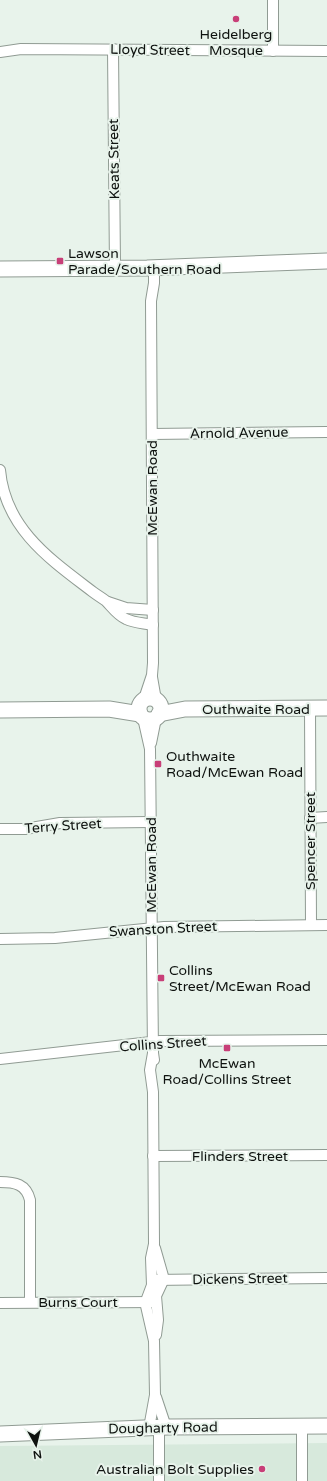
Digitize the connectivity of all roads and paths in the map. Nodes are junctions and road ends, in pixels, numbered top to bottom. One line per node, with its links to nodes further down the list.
1 (273, 0): 5 (street)
2 (0, 46): 3 (street, Lloyd Street)
3 (21, 49): 4 (street, Lloyd Street); 7 (street, Lloyd Street)
4 (113, 49): 5 (street, Lloyd Street); 10 (street, Keats Street)
5 (273, 51): 6 (street, Lloyd Street)
6 (327, 51)
7 (0, 52)
8 (327, 261): 9 (street)
9 (150, 267): 10 (street); 13 (street, McEwan Road)
10 (115, 268): 11 (street)
11 (0, 269)
12 (327, 432): 13 (street, Arnold Avenue)
13 (152, 434): 17 (street, McEwan Road)
14 (0, 470): 15 (street)
15 (3, 503): 16 (street)
16 (105, 601): 17 (street); 18 (street)
17 (153, 610): 18 (street, McEwan Road)
18 (153, 625): 21 (street, McEwan Road)
19 (310, 708): 20 (street, Outhwaite Road); 21 (street, Outhwaite Road); 24 (street, Spencer Street)
20 (327, 708)
21 (150, 709): 22 (street, Outhwaite Road); 25 (street, McEwan Road)
22 (0, 710)
23 (327, 817): 24 (street)
24 (310, 818): 27 (street, Spencer Street)
25 (150, 822): 26 (street, Terry Street); 29 (street, McEwan Road)
26 (0, 830)
27 (311, 925): 28 (street, Swanston Street); 29 (street, Swanston Street)
28 (327, 925)
29 (151, 927): 30 (street, Swanston Street); 32 (street, McEwan Road)
30 (0, 939)
31 (327, 1040): 32 (street, Collins Street)
32 (152, 1042): 33 (street, Collins Street); 34 (street, McEwan Road)
33 (0, 1059)
34 (153, 1156): 35 (street, Flinders Street); 37 (street, McEwan Road)
35 (327, 1156)
36 (0, 1182): 42 (street)
37 (154, 1244): 39 (street, McEwan Road); 40 (street, McEwan Road)
38 (327, 1278): 39 (street, Dickens Street)
39 (163, 1279): 40 (street, Dickens Street); 43 (street, McEwan Road)
40 (152, 1280): 43 (street, McEwan Road)
41 (0, 1302): 42 (street, Burns Court)
42 (30, 1302): 43 (street, Burns Court)
43 (151, 1302): 44 (street, McEwan Road)
44 (155, 1395): 47 (street, McEwan Road); 47 (street, McEwan Road)
45 (327, 1426): 46 (street, Dougharty Road)
46 (302, 1427): 47 (street, Dougharty Road); 50 (street)
47 (158, 1428): 48 (street, Dougharty Road); 49 (street, McEwan Road)
48 (0, 1434)
49 (159, 1481)
50 (302, 1481)

